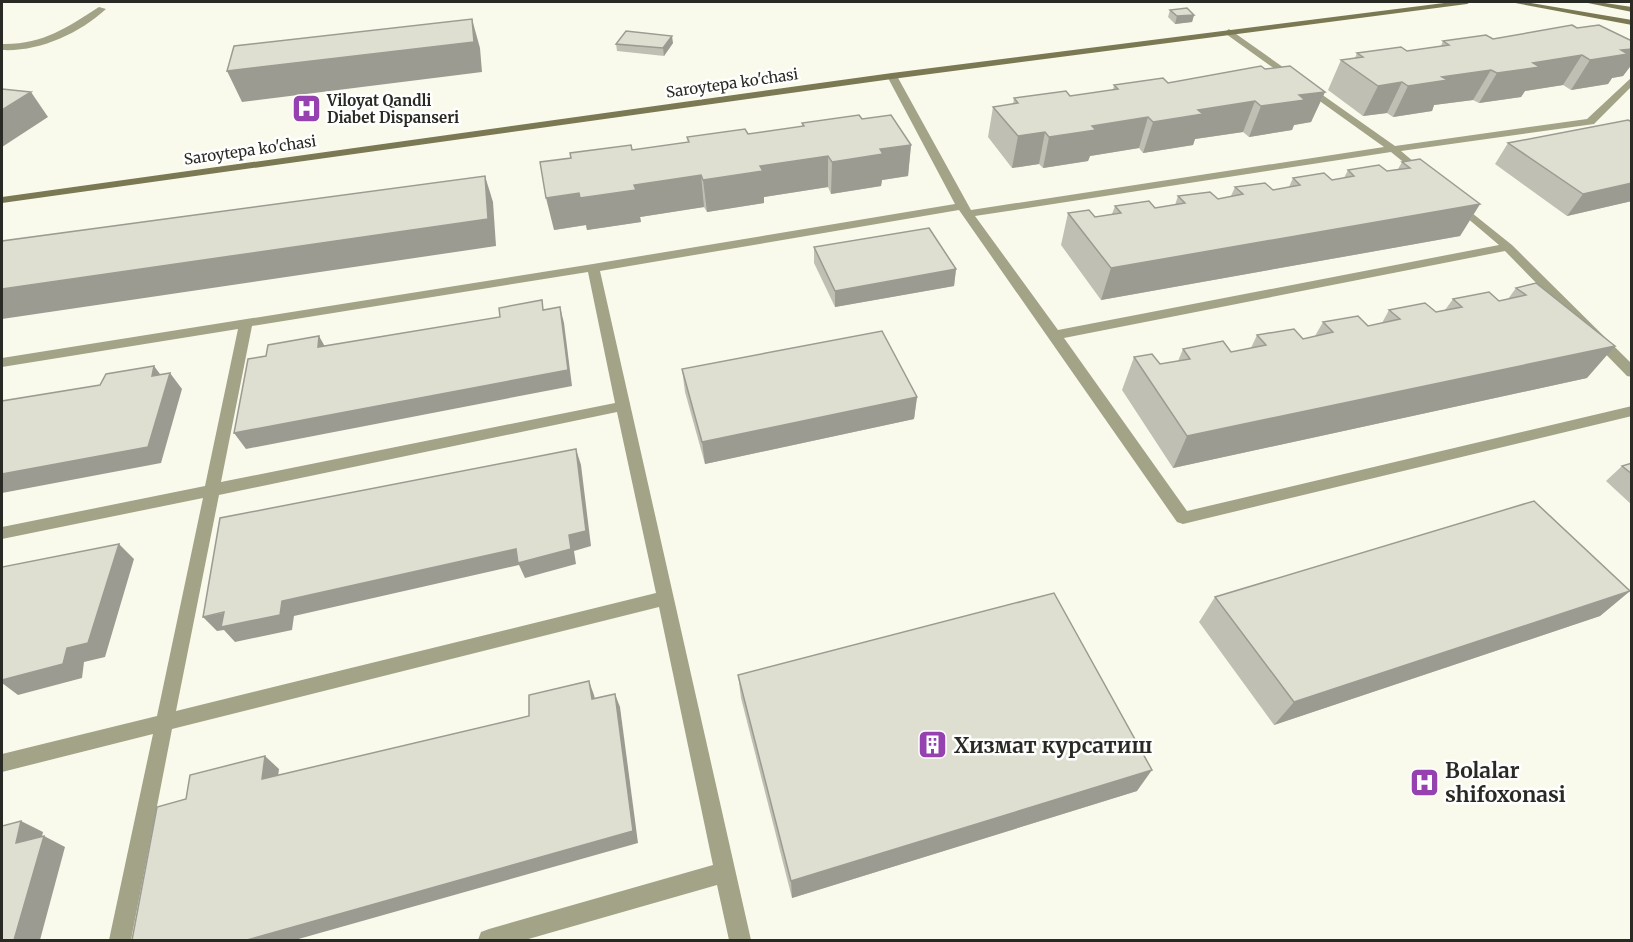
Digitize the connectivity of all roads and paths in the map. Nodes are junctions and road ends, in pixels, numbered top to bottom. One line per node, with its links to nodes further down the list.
1 (1467, 2): 7 (main road, Saroytepa ko'chasi)
2 (1514, 2): 6 (main road)
3 (1587, 2): 5 (main road)
4 (102, 9): 8 (lane)
5 (1632, 10)
6 (1632, 24)
7 (1229, 32): 9 (main road, Saroytepa ko'chasi); 11 (lane)
8 (2, 47)
9 (892, 76): 14 (main road, Saroytepa ko'chasi); 15 (lane)
10 (1632, 80): 11 (lane)
11 (1393, 149): 12 (lane); 15 (lane)
12 (1428, 179)
13 (1446, 194): 16 (lane)
14 (2, 200)
15 (965, 210): 17 (lane); 19 (lane)
16 (1508, 247): 19 (lane); 21 (lane)
17 (593, 268): 18 (lane); 22 (lane)
18 (246, 323): 20 (lane); 24 (lane)
19 (1055, 334): 23 (lane)
20 (2, 362)
21 (1632, 373)
22 (623, 406): 24 (lane); 26 (lane)
23 (1632, 411)
24 (212, 490): 25 (lane); 27 (lane)
25 (2, 534)
26 (665, 598): 27 (lane); 29 (lane)
27 (164, 723): 28 (lane); 30 (lane)
28 (2, 763)
29 (725, 872): 31 (lane); 32 (lane)
30 (120, 940)
31 (489, 940)
32 (740, 940)

